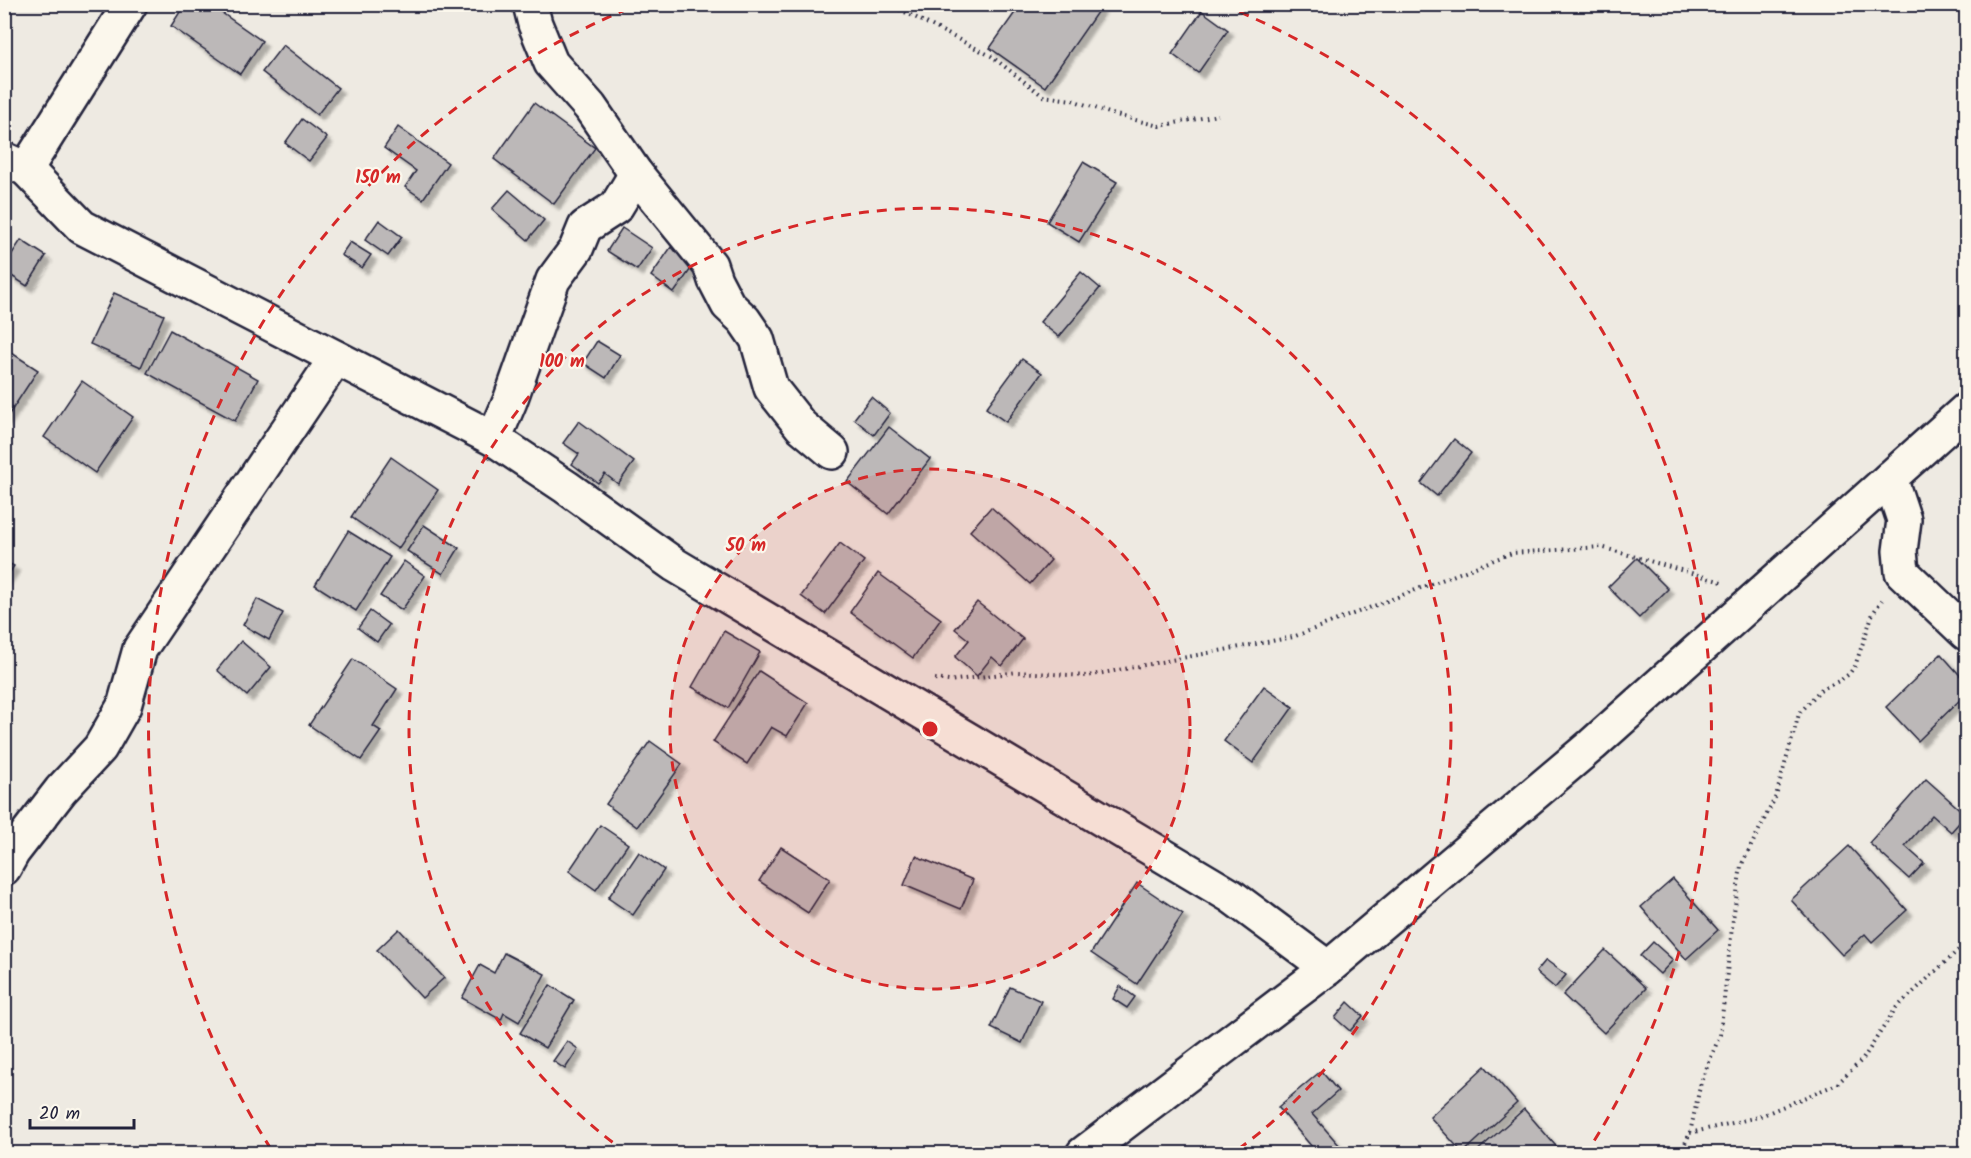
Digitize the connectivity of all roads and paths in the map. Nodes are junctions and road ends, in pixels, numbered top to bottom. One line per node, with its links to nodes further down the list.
1 (130, 4): 5 (street)
2 (530, 4): 6 (street)
3 (889, 4): 4 (path)
4 (1218, 115)
5 (15, 164): 7 (street)
6 (636, 174): 9 (street); 10 (street)
7 (336, 358): 9 (street); 16 (street)
8 (1966, 410): 11 (street)
9 (494, 439): 18 (street)
10 (832, 452)
11 (1890, 478): 12 (street); 13 (street)
12 (1902, 572): 14 (street); 19 (path)
13 (1762, 593): 15 (path); 18 (street)
14 (1966, 633)
15 (930, 678)
16 (4, 868)
17 (1966, 943): 19 (path)
18 (1328, 968): 20 (street)
19 (1690, 1133): 21 (path)
20 (1083, 1154)
21 (1680, 1154)

